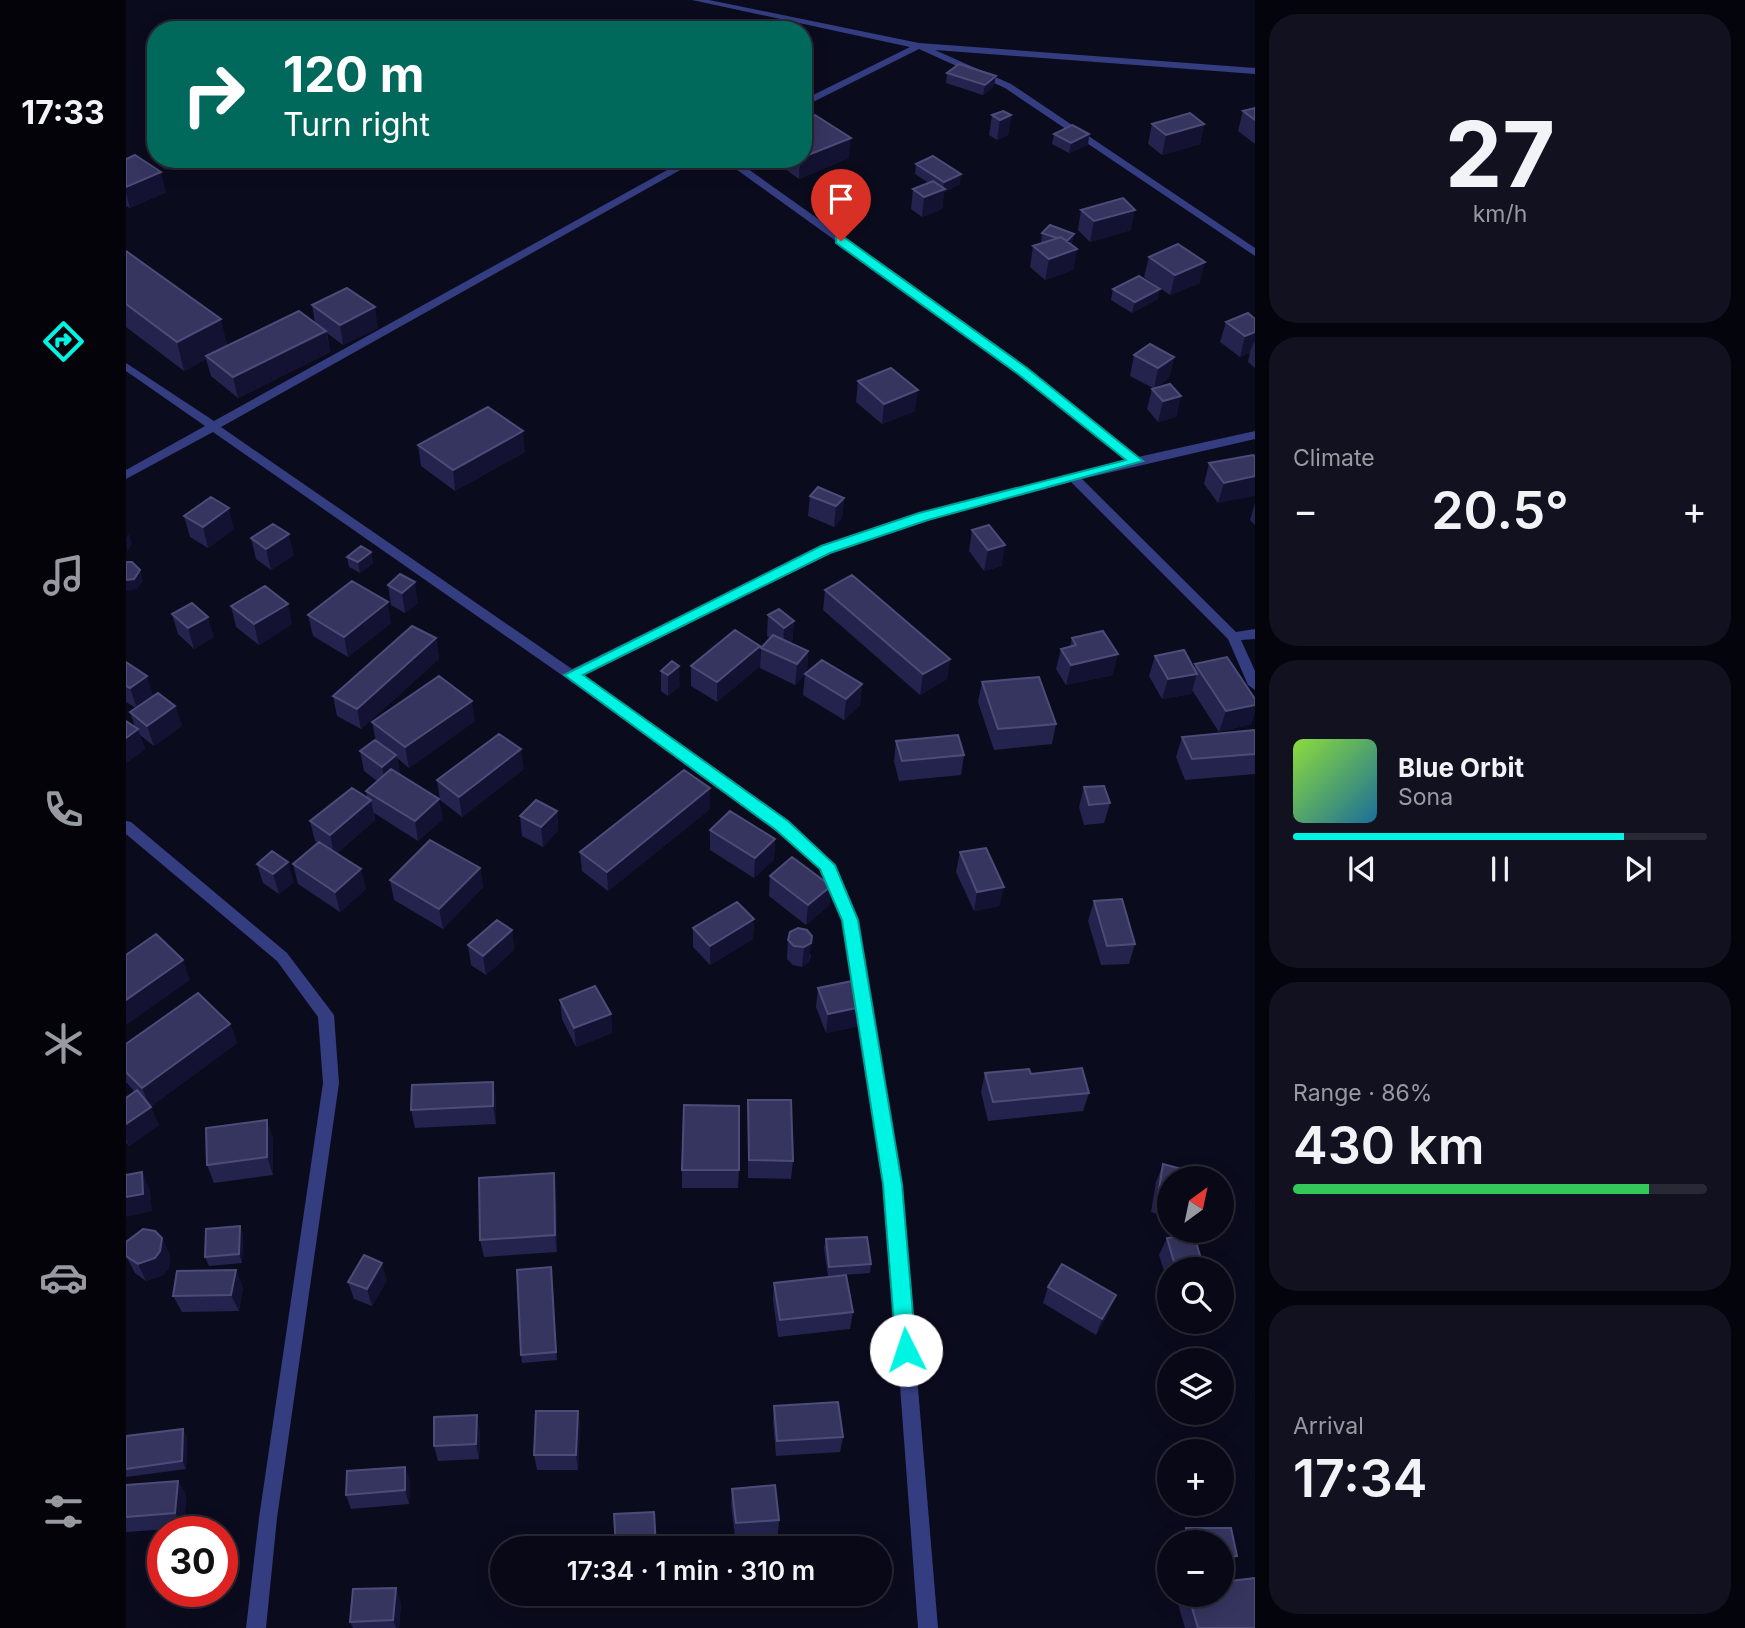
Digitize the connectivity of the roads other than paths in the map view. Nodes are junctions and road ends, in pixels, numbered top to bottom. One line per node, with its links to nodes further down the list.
1 (696, 0): 2 (street)
2 (798, 21)
3 (812, 24): 4 (street)
4 (919, 46): 5 (street); 6 (street); 9 (street)
5 (1255, 71)
6 (812, 100)
7 (679, 168): 11 (street)
8 (740, 168): 13 (street)
9 (1255, 253)
10 (126, 366): 11 (street)
11 (211, 425): 14 (street); 18 (street)
12 (1255, 435): 13 (street)
13 (1136, 461): 15 (street)
14 (126, 475)
15 (1074, 478): 17 (street); 18 (street)
16 (1255, 634): 17 (street)
17 (1233, 636): 19 (street)
18 (571, 675): 22 (street)
19 (1255, 685)
20 (126, 826): 21 (street)
21 (256, 1628)
22 (928, 1628)

